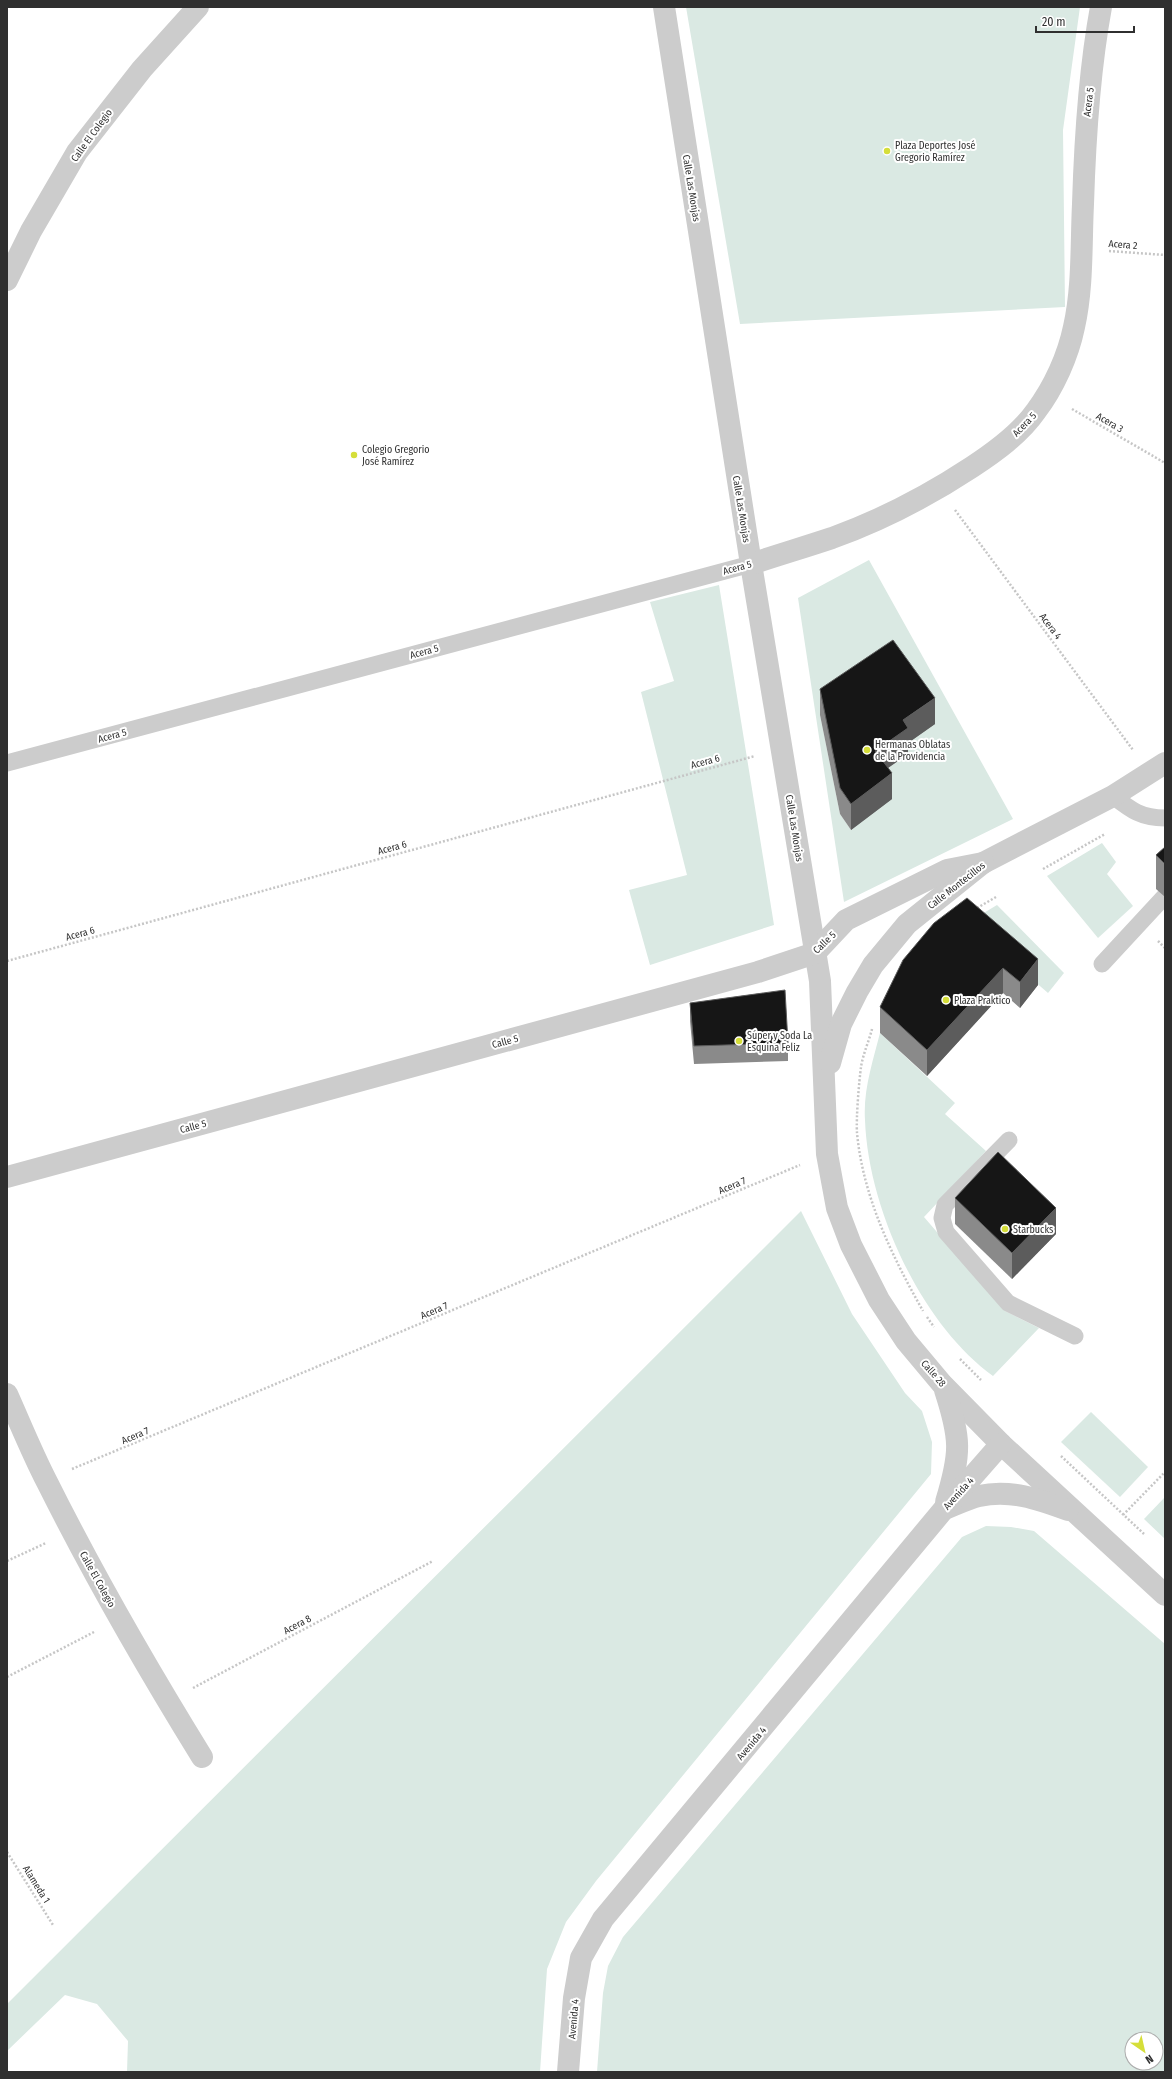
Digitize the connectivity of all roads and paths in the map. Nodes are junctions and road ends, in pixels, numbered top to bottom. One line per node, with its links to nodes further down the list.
1 (664, 7): 10 (street, Calle Las Monjas)
2 (1101, 7): 4 (street, Acera 5)
3 (194, 8): 6 (street, Calle El Colegio)
4 (1081, 250): 5 (path, Acera 2); 7 (street, Acera 5)
5 (1165, 255)
6 (7, 280)
7 (1048, 395): 8 (path, Acera 3); 9 (street, Acera 5)
8 (1165, 463)
9 (939, 489): 10 (street, Acera 5); 13 (path, Acera 4)
10 (750, 564): 11 (street, Calle Las Monjas); 12 (lane, Acera 5)
11 (782, 748): 22 (street, Calle Las Monjas); 25 (path, Acera 6)
12 (7, 763)
13 (1158, 768): 14 (street, Calle Montecillos)
14 (1113, 796): 15 (lane); 17 (street, Calle Montecillos)
15 (1165, 818)
16 (1105, 834): 18 (path)
17 (983, 863): 23 (street, Calle 5); 28 (street, Calle Montecillos)
18 (1043, 869)
19 (996, 897): 21 (path)
20 (1164, 897): 26 (lane)
21 (970, 912)
22 (808, 913): 23 (street); 24 (street, Calle Las Monjas)
23 (846, 920): 24 (street, Calle 5)
24 (815, 953): 28 (street, Calle Las Monjas); 31 (street, Calle 5)
25 (7, 961)
26 (1102, 964)
27 (874, 1024): 32 (path)
28 (825, 1082): 30 (street, Calle 28)
29 (1009, 1140): 33 (lane)
30 (827, 1154): 36 (street, Calle 28); 41 (path, Acera 7)
31 (7, 1177)
32 (936, 1330)
33 (1075, 1336)
34 (959, 1358): 35 (path)
35 (981, 1380)
36 (942, 1384): 38 (street, Calle 28); 42 (street)
37 (7, 1394): 41 (street, Calle El Colegio)
38 (1001, 1444): 42 (street, Avenida 4); 43 (street, Calle 28)
39 (1061, 1456): 44 (path)
40 (1165, 1472): 44 (path)
41 (46, 1480): 45 (street, Calle El Colegio)
42 (944, 1509): 43 (street); 56 (street, Avenida 4)
43 (1077, 1513): 49 (street, Calle 28)
44 (1123, 1515): 46 (path)
45 (72, 1531): 47 (path); 50 (street, Calle El Colegio)
46 (1149, 1539)
47 (7, 1561)
48 (433, 1561): 52 (path, Acera 8)
49 (1165, 1595)
50 (120, 1618): 51 (path); 52 (street, Calle El Colegio)
51 (7, 1677)
52 (167, 1702): 53 (street, Calle El Colegio)
53 (202, 1757)
54 (7, 1852): 55 (path, Alameda 1)
55 (53, 1925)
56 (568, 2072)

